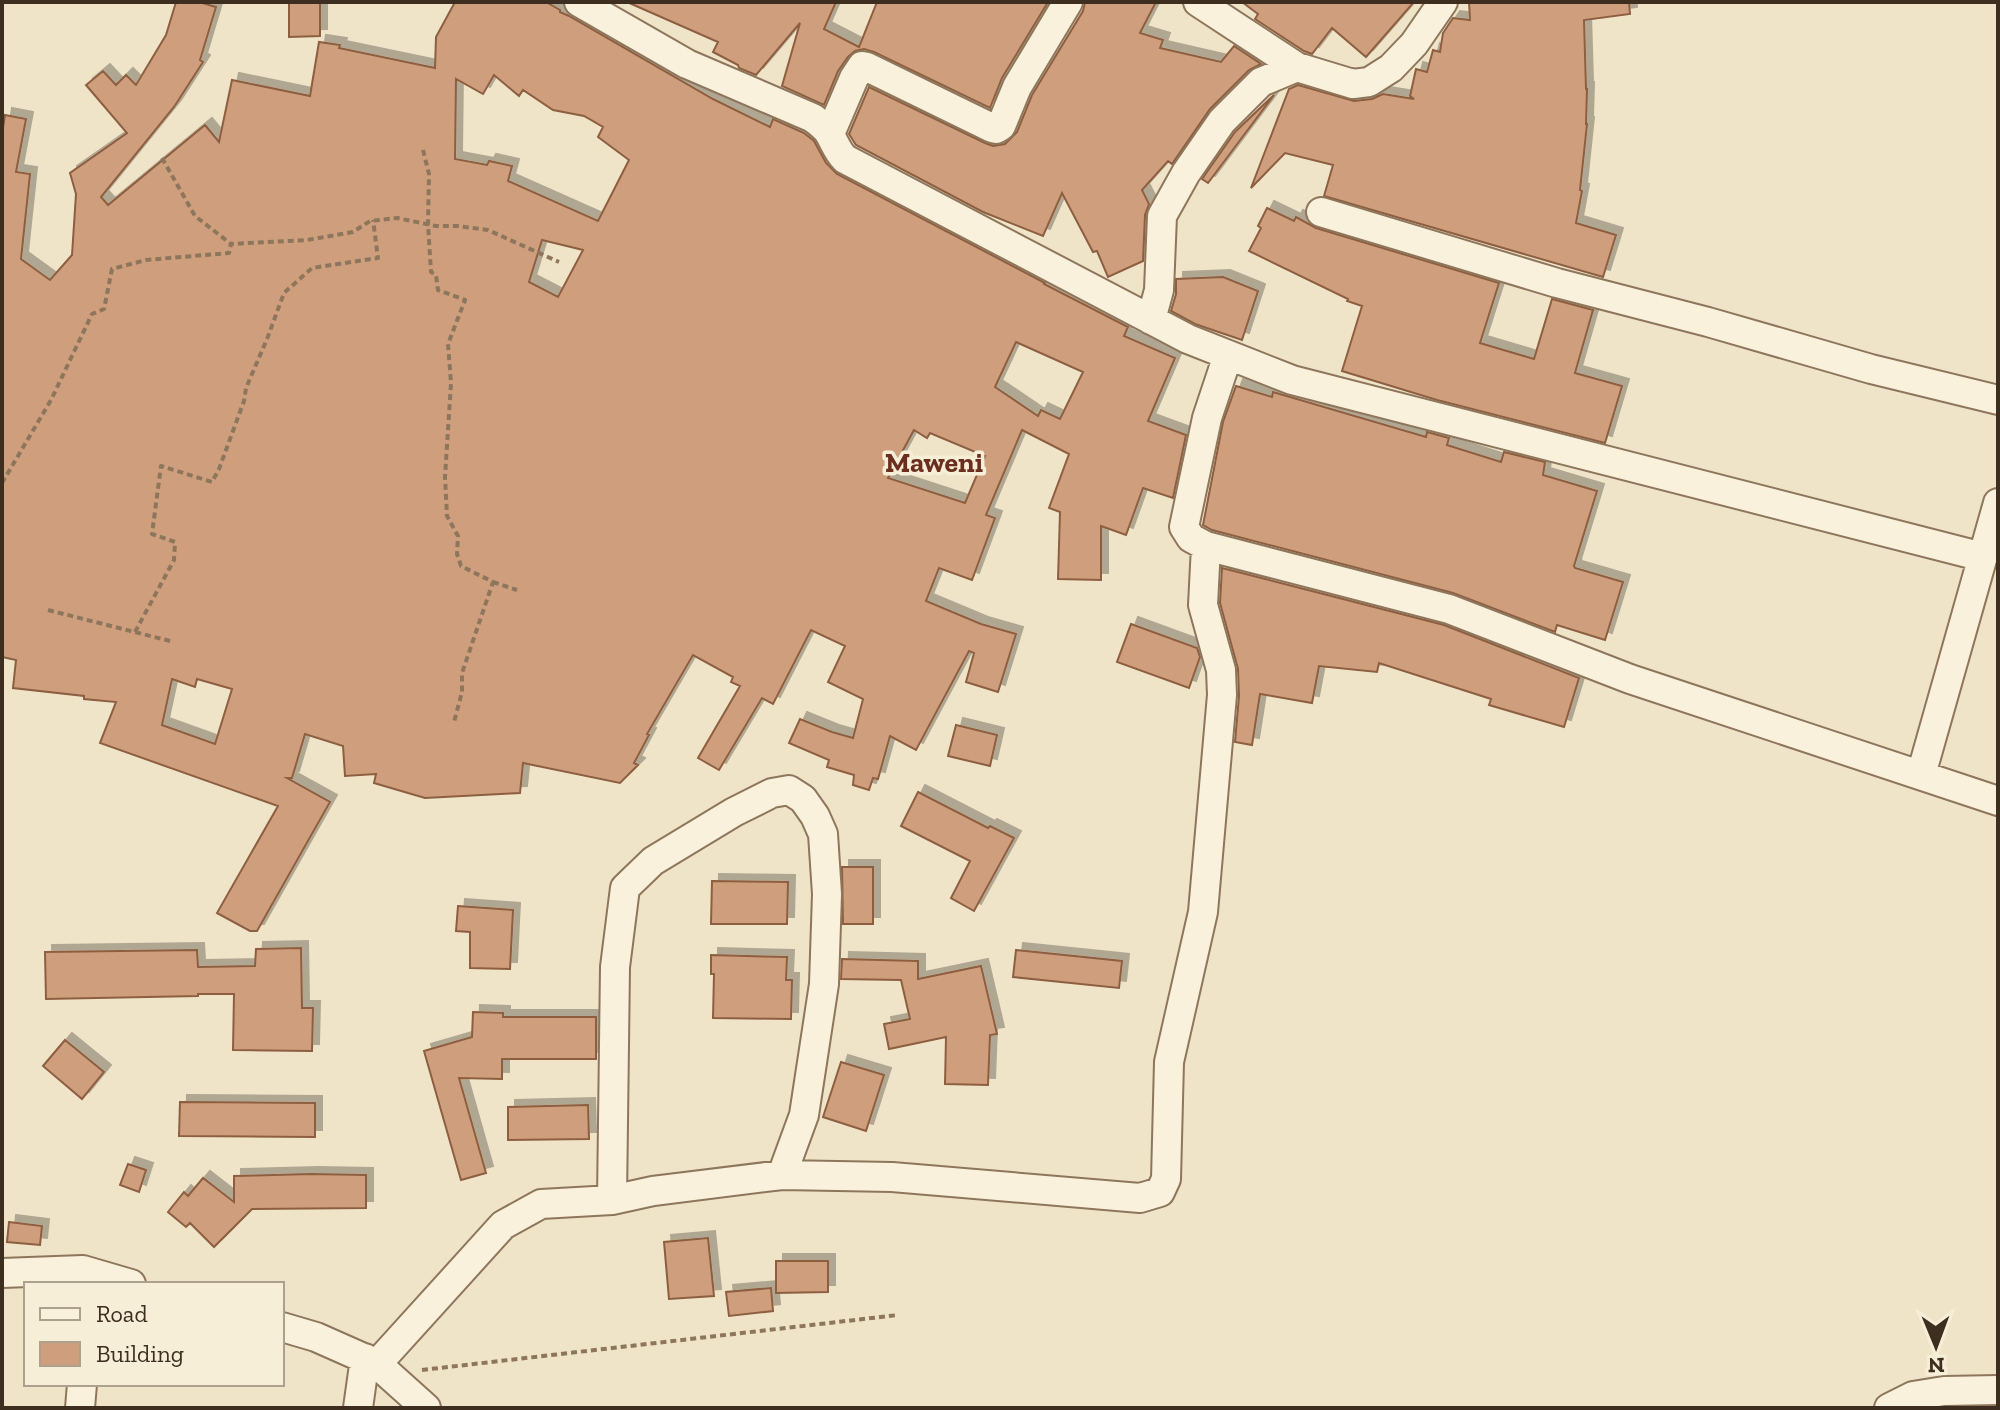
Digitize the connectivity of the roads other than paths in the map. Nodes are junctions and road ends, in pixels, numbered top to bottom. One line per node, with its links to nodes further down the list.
1 (579, 2): 6 (street)
2 (1068, 2): 6 (street)
3 (1198, 2): 5 (street)
4 (1443, 2): 5 (street)
5 (1297, 67): 8 (street)
6 (830, 134): 8 (street)
7 (1321, 212): 10 (street)
8 (1151, 320): 9 (street)
9 (1228, 355): 12 (street); 13 (street)
10 (1998, 400)
11 (1998, 503): 13 (street)
12 (1206, 546): 14 (street); 16 (street)
13 (1983, 557): 14 (street)
14 (1921, 775): 15 (street)
15 (1998, 801)
16 (782, 1175): 17 (street); 17 (street)
17 (612, 1200): 21 (street)
18 (2, 1273): 19 (street)
19 (99, 1280)
20 (284, 1328): 21 (street)
21 (377, 1365): 25 (street); 26 (street)
22 (82, 1386): 24 (street)
23 (1998, 1390): 27 (street)
24 (80, 1408)
25 (358, 1408)
26 (426, 1408)
27 (1889, 1408)

